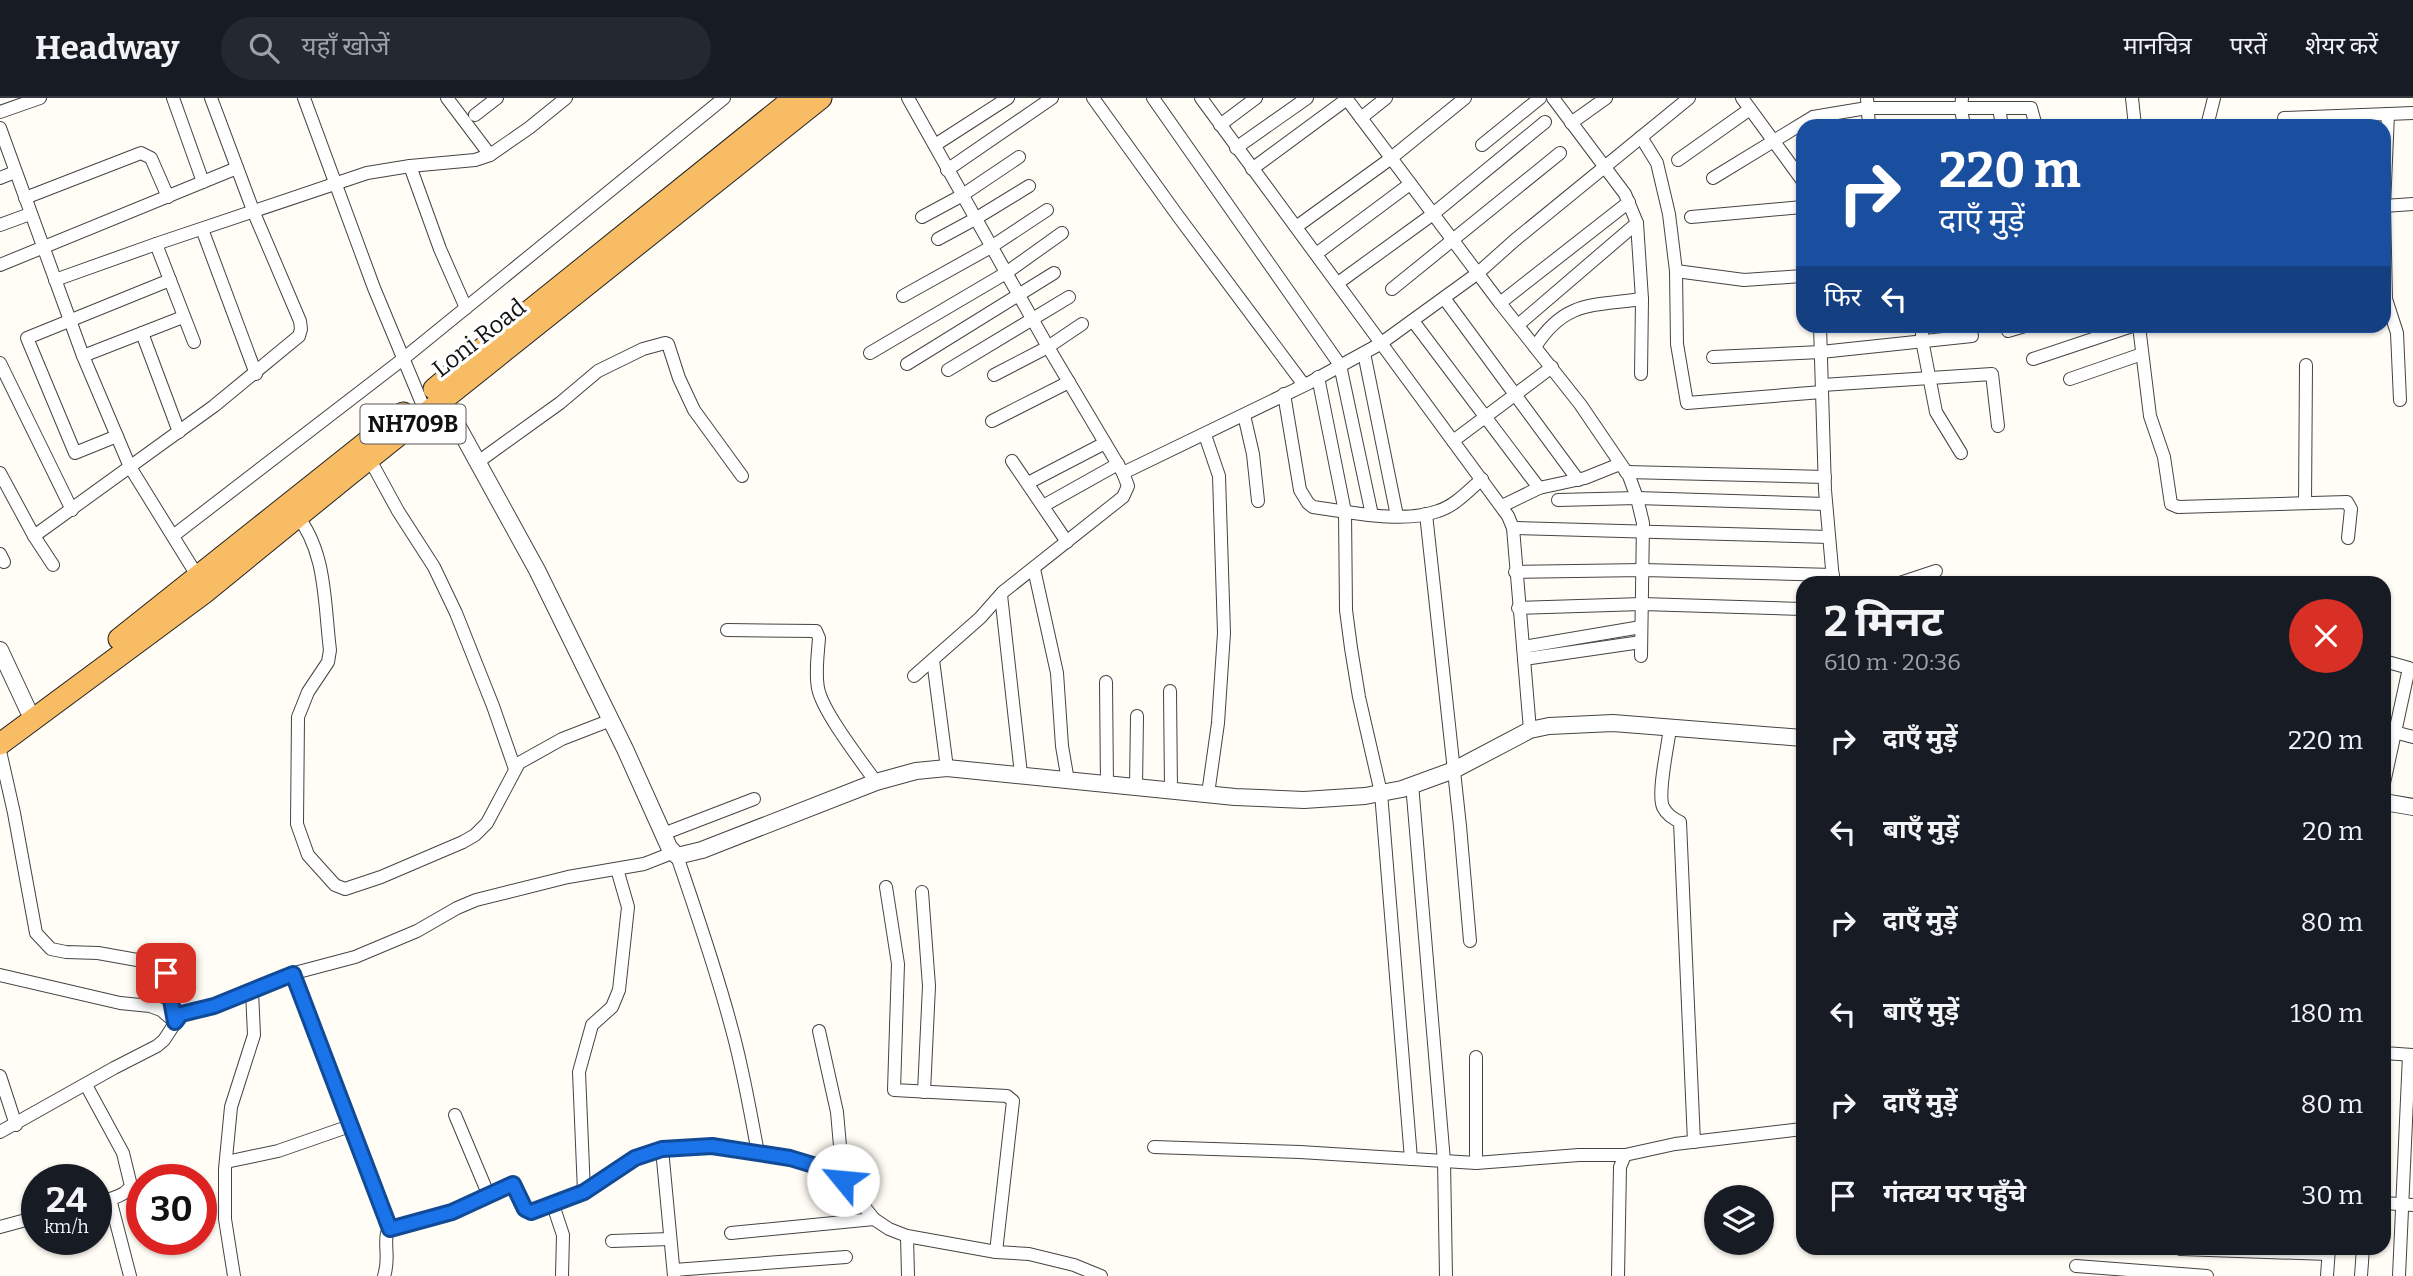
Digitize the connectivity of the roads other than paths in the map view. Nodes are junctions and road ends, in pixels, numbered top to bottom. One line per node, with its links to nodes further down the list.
1 (40, 98): 32 (street)
2 (173, 98): 70 (street)
3 (211, 98): 63 (street)
4 (304, 98): 71 (street)
5 (447, 98): 57 (street)
6 (496, 98): 35 (street)
7 (566, 98): 57 (street)
8 (724, 98): 116 (street)
9 (794, 98): 76 (highway, Loni Road / NH709B)
10 (821, 98): 76 (highway, Loni Road / NH709B)
11 (908, 98): 53 (street)
12 (1008, 98): 53 (street)
13 (1052, 98): 65 (street)
14 (1093, 98): 156 (street)
15 (1153, 98): 145 (street)
16 (1201, 98): 48 (street)
17 (1256, 98): 48 (street)
18 (1307, 98): 55 (street)
19 (1346, 98): 36 (street); 64 (street)
20 (1386, 98): 36 (street)
21 (1465, 98): 59 (street)
22 (1540, 98): 54 (street)
23 (1553, 98): 47 (street)
24 (1606, 98): 47 (street)
25 (1689, 98): 51 (street)
26 (2132, 98): 41 (street)
27 (2214, 98): 42 (street)
28 (1746, 103): 52 (street); 60 (street)
29 (1867, 103): 30 (street); 38 (street)
30 (1961, 103): 31 (street)
31 (1999, 108): 39 (street); 40 (street)
32 (0, 112)
33 (2413, 113): 34 (street)
34 (2388, 114): 44 (street); 45 (street)
35 (475, 115)
36 (1361, 118): 59 (street)
37 (2284, 118): 43 (street)
38 (1809, 119)
39 (2001, 119)
40 (2034, 119)
41 (2134, 119)
42 (2209, 119)
43 (2291, 119)
44 (2361, 119)
45 (2388, 119)
46 (1545, 122): 85 (street)
47 (1572, 123): 62 (street)
48 (1220, 125): 55 (street)
49 (1796, 127): 52 (street)
50 (0, 128): 67 (street)
51 (1641, 137): 62 (street); 101 (street)
52 (1774, 139): 66 (street); 69 (street)
53 (935, 145): 65 (street)
54 (1482, 145)
55 (1236, 148): 64 (street)
56 (1560, 153): 95 (street)
57 (490, 156): 61 (street)
58 (1019, 157): 74 (street)
59 (1390, 159): 72 (street); 91 (street)
60 (1678, 160)
61 (410, 166): 71 (street); 116 (street)
62 (1604, 167): 78 (street); 104 (street)
63 (237, 168): 70 (street); 83 (street)
64 (1252, 169): 91 (street)
65 (947, 170): 74 (street)
66 (1796, 171)
67 (15, 172): 68 (street); 77 (street)
68 (0, 178)
69 (1713, 178)
70 (203, 182): 75 (street)
71 (334, 183): 83 (street); 141 (street)
72 (1410, 184): 85 (street); 99 (street)
73 (1029, 186): 88 (street)
74 (961, 196): 86 (street); 88 (street)
75 (168, 197): 77 (street); 98 (street)
76 (685, 197): 158 (highway, Loni Road / NH709B)
77 (25, 198): 84 (street)
78 (1629, 202): 89 (street); 115 (street)
79 (2413, 204): 80 (street)
80 (2391, 206)
81 (1796, 208): 87 (street)
82 (1047, 209): 97 (street)
83 (254, 213): 92 (street); 149 (street)
84 (30, 214): 90 (street); 98 (street)
85 (1433, 214): 95 (street); 108 (street)
86 (922, 217)
87 (1691, 217)
88 (975, 219): 94 (street); 97 (street)
89 (1637, 223): 114 (street); 123 (street)
90 (0, 225)
91 (1296, 227): 99 (street)
92 (202, 229): 96 (street); 149 (street)
93 (1062, 233): 102 (street)
94 (938, 239)
95 (1453, 241): 104 (street); 109 (street)
96 (156, 244): 106 (street); 107 (street)
97 (991, 247): 102 (street); 110 (street)
98 (43, 248): 100 (street); 106 (street)
99 (1316, 254): 108 (street)
100 (0, 265)
101 (1676, 271): 105 (street); 157 (street)
102 (1006, 273): 111 (street); 136 (street)
103 (1054, 273): 111 (street)
104 (1478, 273): 113 (street); 115 (street)
105 (1796, 276)
106 (55, 280): 119 (street)
107 (170, 280): 118 (street); 119 (street)
108 (1338, 283): 132 (street)
109 (1392, 289)
110 (903, 296)
111 (1020, 296): 120 (street); 144 (street)
112 (1069, 297): 120 (street)
113 (1444, 298): 121 (street); 159 (street)
114 (1642, 299): 134 (street); 150 (street)
115 (1500, 303): 123 (street)
116 (466, 308): 141 (street)
117 (2391, 314): 161 (street)
118 (183, 317): 124 (street); 131 (street)
119 (69, 320): 139 (street); 169 (street)
120 (1033, 320): 133 (street); 148 (street)
121 (1413, 321): 132 (street); 164 (street)
122 (1082, 324): 133 (street)
123 (1518, 325): 134 (street)
124 (142, 333): 139 (street); 167 (street)
125 (1820, 333): 135 (street)
126 (1922, 333): 130 (street)
127 (2111, 333): 142 (street)
128 (2140, 333): 138 (street)
129 (1972, 336): 130 (street)
130 (1922, 341): 135 (street); 154 (street)
131 (194, 342)
132 (1380, 344): 137 (street); 170 (street)
133 (1048, 347): 151 (street); 155 (street)
134 (1535, 347): 147 (street)
135 (1821, 352): 140 (street); 157 (street)
136 (870, 353)
137 (1364, 353): 145 (street); 198 (street)
138 (2142, 354): 153 (street); 189 (street)
139 (83, 356): 169 (street)
140 (1713, 356)
141 (403, 359): 162 (street); 202 (street)
142 (2033, 359)
143 (0, 363): 193 (street)
144 (907, 364)
145 (1340, 365): 152 (street); 197 (street)
146 (2306, 365): 189 (street)
147 (1552, 367): 159 (street); 178 (street)
148 (948, 370)
149 (256, 374): 167 (street)
150 (1641, 374)
151 (994, 375)
152 (1318, 377): 156 (street); 195 (street)
153 (2070, 379)
154 (1930, 380): 157 (street); 166 (street); 172 (street)
155 (1069, 382): 165 (street); 171 (street)
156 (1304, 385): 160 (street)
157 (1822, 389): 181 (street)
158 (440, 393): 162 (highway, Loni Road / NH709B); 175 (street)
159 (1514, 393): 164 (street); 183 (street)
160 (1284, 394): 163 (street); 195 (street)
161 (2400, 400)
162 (423, 407): 173 (highway, Loni Road / NH709B); 194 (highway, Loni Road / NH709B)
163 (1244, 415): 168 (street); 188 (street)
164 (1485, 416): 170 (street); 185 (street)
165 (992, 421)
166 (1998, 426)
167 (179, 432): 176 (street)
168 (1205, 435): 177 (street); 253 (street)
169 (117, 436): 176 (street)
170 (1453, 441): 182 (street)
171 (1105, 443): 177 (street); 184 (street)
172 (1961, 453)
173 (369, 458): 194 (highway, Loni Road / NH709B); 243 (street)
174 (1013, 461): 184 (street)
175 (478, 462): 180 (street); 232 (street)
176 (130, 467): 193 (street); 202 (street)
177 (1121, 468): 191 (street); 205 (street)
178 (1623, 468): 181 (street); 183 (street); 186 (street)
179 (0, 473): 201 (street)
180 (742, 477)
181 (1825, 477): 190 (street)
182 (1482, 479): 192 (street); 196 (street)
183 (1578, 480): 185 (street)
184 (1028, 483): 191 (street)
185 (1539, 488): 192 (street)
186 (1637, 498): 187 (street); 190 (street); 200 (street)
187 (1558, 500)
188 (1258, 501)
189 (2305, 503): 204 (street)
190 (1826, 504): 203 (street)
191 (1043, 506): 205 (street)
192 (1502, 506): 199 (street)
193 (72, 510): 201 (street)
194 (292, 510): 213 (highway, Loni Road / NH709B); 239 (highway, Loni Road / NH709B); 243 (street)
195 (1346, 512): 197 (street); 252 (street)
196 (1426, 514): 198 (street); 244 (street)
197 (1372, 515): 198 (street)
198 (1396, 516)
199 (1513, 528): 200 (street); 210 (street)
200 (1643, 533): 203 (street); 208 (street)
201 (34, 536): 206 (street)
202 (173, 536): 213 (street)
203 (1829, 537): 211 (street)
204 (2348, 538)
205 (1067, 542): 207 (street)
206 (53, 565)
207 (1034, 569): 215 (street); 246 (street)
208 (1643, 569): 210 (street); 214 (street); 216 (street)
209 (1936, 571): 212 (street)
210 (1516, 572): 217 (street)
211 (1833, 576)
212 (1921, 576)
213 (198, 577): 230 (highway, Loni Road / NH709B)
214 (1796, 577)
215 (1001, 595): 225 (street); 245 (street)
216 (1642, 604): 217 (street); 218 (street); 219 (street)
217 (1518, 608): 223 (street)
218 (1796, 609)
219 (1640, 627): 221 (street); 223 (street)
220 (727, 630): 247 (street)
221 (1641, 642): 223 (street); 224 (street)
222 (0, 650): 230 (street)
223 (1523, 653): 235 (street)
224 (1641, 656)
225 (933, 660): 227 (street); 242 (street)
226 (2391, 663): 236 (street)
227 (914, 676)
228 (1106, 682): 249 (street)
229 (1170, 691): 251 (street)
230 (28, 710): 234 (highway, Loni Road / NH709B)
231 (1137, 716): 250 (street)
232 (611, 720): 243 (street); 257 (street)
233 (1670, 728): 235 (street); 238 (street); 279 (street)
234 (0, 729)
235 (1530, 730): 244 (street)
236 (2394, 732): 237 (street); 240 (street)
237 (2413, 737)
238 (1796, 738)
239 (0, 744)
240 (2391, 747)
241 (0, 751): 266 (street)
242 (947, 768): 245 (street); 247 (street)
243 (515, 769)
244 (1454, 770): 248 (street); 262 (street)
245 (1021, 774): 246 (street)
246 (1068, 780): 249 (street)
247 (876, 782): 258 (street)
248 (1412, 784): 252 (street); 285 (street)
249 (1107, 785): 250 (street)
250 (1136, 787): 251 (street)
251 (1171, 790): 253 (street)
252 (1381, 793): 253 (street); 284 (street)
253 (1208, 794)
254 (754, 799): 257 (street)
255 (2391, 803): 256 (street)
256 (2413, 807)
257 (663, 834): 258 (street)
258 (675, 855): 259 (street); 282 (street)
259 (617, 869): 263 (street); 289 (street)
260 (886, 887): 273 (street)
261 (922, 892): 273 (street)
262 (1469, 941)
263 (293, 974): 265 (street); 276 (street)
264 (0, 975): 266 (street)
265 (252, 991): 266 (street); 286 (street)
266 (175, 1022): 272 (street)
267 (819, 1031): 288 (street)
268 (2391, 1054): 269 (street)
269 (2411, 1055): 292 (street)
270 (1476, 1057): 287 (street)
271 (0, 1076): 275 (street)
272 (86, 1085): 275 (street); 291 (street)
273 (924, 1092): 303 (street)
274 (455, 1115): 290 (street)
275 (16, 1125): 278 (street)
276 (350, 1126): 286 (street); 298 (street)
277 (1796, 1130): 279 (street)
278 (0, 1132)
279 (1694, 1142): 283 (street)
280 (1154, 1147): 284 (street)
281 (662, 1149): 282 (street); 289 (street); 301 (street)
282 (758, 1153): 288 (street)
283 (1625, 1155): 287 (street); 318 (street)
284 (1411, 1159): 285 (street)
285 (1444, 1161): 287 (street); 317 (street)
286 (226, 1162): 312 (street)
287 (1476, 1163)
288 (843, 1180): 295 (street)
289 (584, 1192): 293 (street)
290 (489, 1196): 293 (street); 298 (street)
291 (112, 1198)
292 (2408, 1204): 322 (street)
293 (553, 1205): 314 (street)
294 (112, 1207): 311 (street)
295 (874, 1219): 299 (street); 300 (street)
296 (21, 1221): 297 (street)
297 (0, 1227)
298 (390, 1229): 313 (street)
299 (731, 1233)
300 (906, 1236): 303 (street); 315 (street)
301 (670, 1238): 302 (street); 309 (street)
302 (612, 1241)
303 (996, 1252): 316 (street)
304 (2180, 1255): 310 (street)
305 (2329, 1255): 320 (street)
306 (2362, 1255): 321 (street)
307 (846, 1257): 309 (street)
308 (2076, 1266): 310 (street)
309 (674, 1273)
310 (2178, 1275): 319 (street)
311 (130, 1276)
312 (234, 1276)
313 (384, 1276)
314 (562, 1276)
315 (908, 1276)
316 (1101, 1276)
317 (1446, 1276)
318 (1618, 1276)
319 (2207, 1276)
320 (2327, 1276)
321 (2361, 1276)
322 (2399, 1276)

